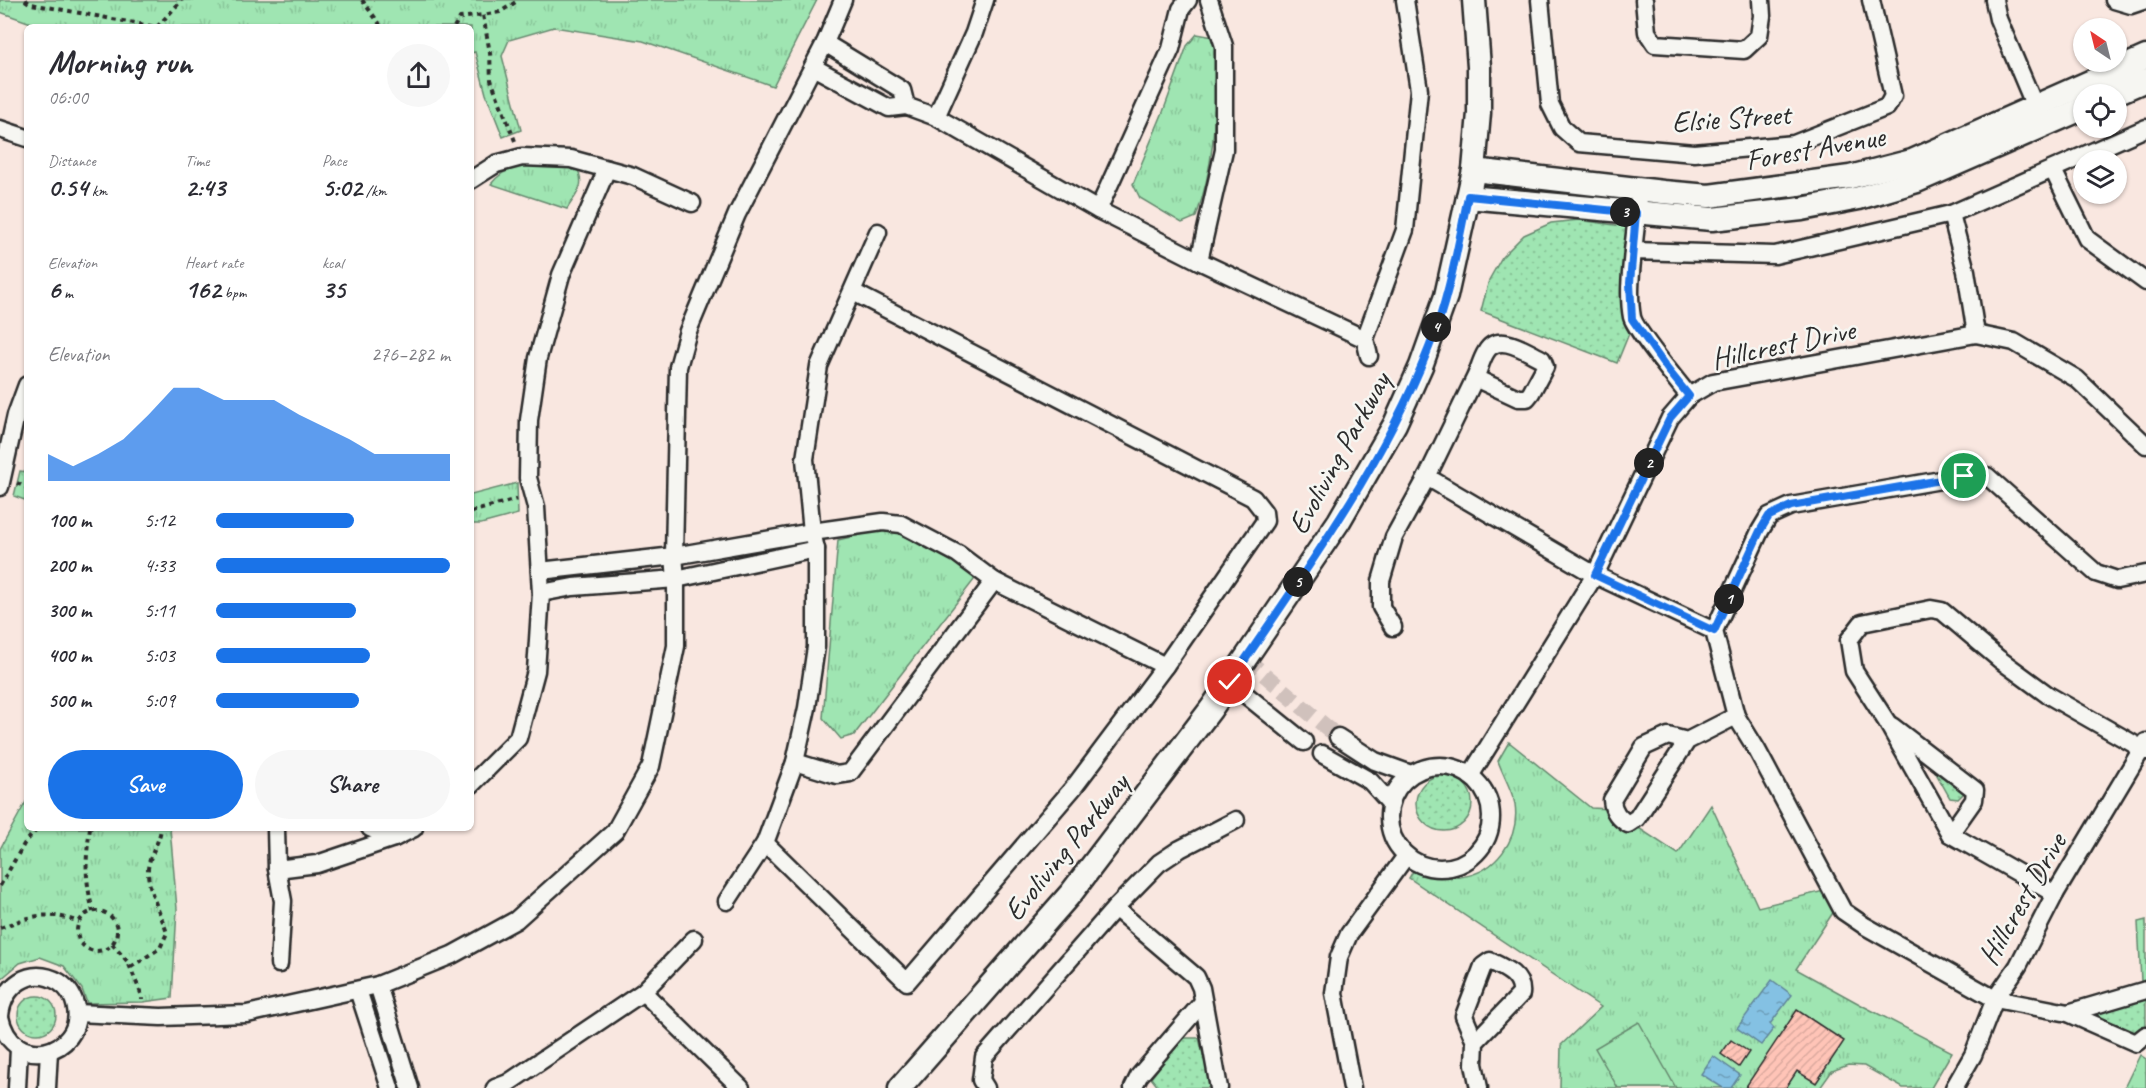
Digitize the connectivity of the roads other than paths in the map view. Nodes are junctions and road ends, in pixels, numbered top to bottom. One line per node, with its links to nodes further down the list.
1 (843, 0): 14 (street)
2 (985, 0): 22 (street)
3 (1188, 0): 33 (street)
4 (1209, 0): 38 (street)
5 (1405, 0): 42 (street)
6 (1474, 0): 27 (street, Evoliving Parkway)
7 (1540, 0): 10 (street, Elsie Street)
8 (1644, 0): 9 (street)
9 (1761, 0)
10 (1871, 0)
11 (1994, 0): 21 (street)
12 (2146, 0): 13 (street)
13 (2115, 1)
14 (825, 43): 16 (street); 19 (street)
15 (2146, 57): 21 (street, Forest Avenue)
16 (813, 67): 19 (street); 52 (street)
17 (2146, 80): 18 (street)
18 (2127, 88)
19 (906, 106): 22 (street)
20 (2073, 110): 21 (street, Forest Avenue)
21 (2039, 116): 30 (street, Forest Avenue); 34 (street, Forest Avenue)
22 (936, 117): 33 (street)
23 (2146, 128): 28 (street)
24 (0, 129): 25 (street)
25 (24, 137)
26 (607, 169): 29 (street); 32 (street); 53 (street)
27 (1474, 170): 30 (street, Forest Avenue); 31 (street, Evoliving Parkway)
28 (2053, 170): 35 (street); 39 (street)
29 (474, 178)
30 (1640, 189): 34 (street)
31 (1468, 196): 34 (street, Forest Avenue); 62 (street, Evoliving Parkway)
32 (692, 203)
33 (1098, 210): 38 (street)
34 (1636, 213): 37 (street)
35 (1951, 214): 37 (street); 41 (street)
36 (878, 232): 40 (street)
37 (1632, 251): 46 (street)
38 (1199, 261): 42 (street)
39 (2146, 282)
40 (853, 292): 50 (street); 61 (street)
41 (1976, 334): 46 (street, Hillcrest Drive); 47 (street, Hillcrest Drive)
42 (1365, 339): 43 (street)
43 (1369, 356)
44 (1475, 378): 48 (street)
45 (24, 393): 49 (street)
46 (1689, 396): 55 (street, Hillcrest Drive)
47 (2146, 444)
48 (1427, 477): 55 (street); 59 (street)
49 (0, 487)
50 (812, 532): 51 (street); 52 (street); 57 (street)
51 (816, 549): 56 (street); 70 (street)
52 (674, 556): 53 (street); 56 (street)
53 (540, 571): 58 (street)
54 (2146, 574): 60 (street)
55 (1595, 575): 60 (street); 72 (street, Hillcrest Drive)
56 (676, 579): 58 (street); 89 (street)
57 (994, 581): 61 (street); 70 (street)
58 (541, 593): 73 (street)
59 (1393, 627)
60 (1714, 631): 63 (street)
61 (1165, 666): 81 (street)
62 (1230, 682): 67 (street); 102 (street, Evoliving Parkway)
63 (1736, 716): 66 (street); 93 (street)
64 (1887, 722): 68 (street); 79 (street); 79 (street)
65 (1338, 737): 71 (street)
66 (1687, 741): 66 (street)
67 (1304, 742)
68 (2145, 747): 84 (street, Hillcrest Drive)
69 (1322, 754): 74 (street)
70 (795, 762): 81 (street)
71 (1411, 774): 72 (street); 74 (street)
72 (1470, 776): 82 (street)
73 (474, 782)
74 (1390, 803): 82 (street)
75 (1236, 820): 86 (street)
76 (276, 831): 83 (street)
77 (377, 831): 80 (street)
78 (408, 831): 80 (street)
79 (1950, 834): 84 (street)
80 (394, 838): 83 (street)
81 (765, 843): 85 (street)
82 (1406, 856): 112 (street)
83 (277, 869): 88 (street)
84 (2055, 894): 93 (street, Hillcrest Drive)
85 (727, 901)
86 (1115, 908): 94 (street); 109 (street)
87 (694, 939): 92 (street)
88 (279, 964)
89 (378, 985): 90 (street); 107 (street)
90 (358, 990): 96 (street); 106 (street)
91 (2146, 990): 97 (street)
92 (643, 992): 103 (street); 108 (street)
93 (1995, 999): 97 (street); 114 (street, Hillcrest Drive)
94 (1202, 1003): 110 (street); 111 (street)
95 (0, 1010): 96 (street); 100 (street)
96 (77, 1013): 101 (street)
97 (2068, 1013): 98 (street)
98 (2146, 1035)
99 (1475, 1042): 99 (street); 113 (street)
100 (19, 1049): 101 (street); 104 (street)
101 (49, 1051): 105 (street)
102 (909, 1084)
103 (503, 1086)
104 (17, 1088)
105 (46, 1088)
106 (390, 1088)
107 (410, 1088)
108 (741, 1088)
109 (986, 1088)
110 (1133, 1088)
111 (1219, 1088)
112 (1352, 1088)
113 (1479, 1088)
114 (1954, 1088)

